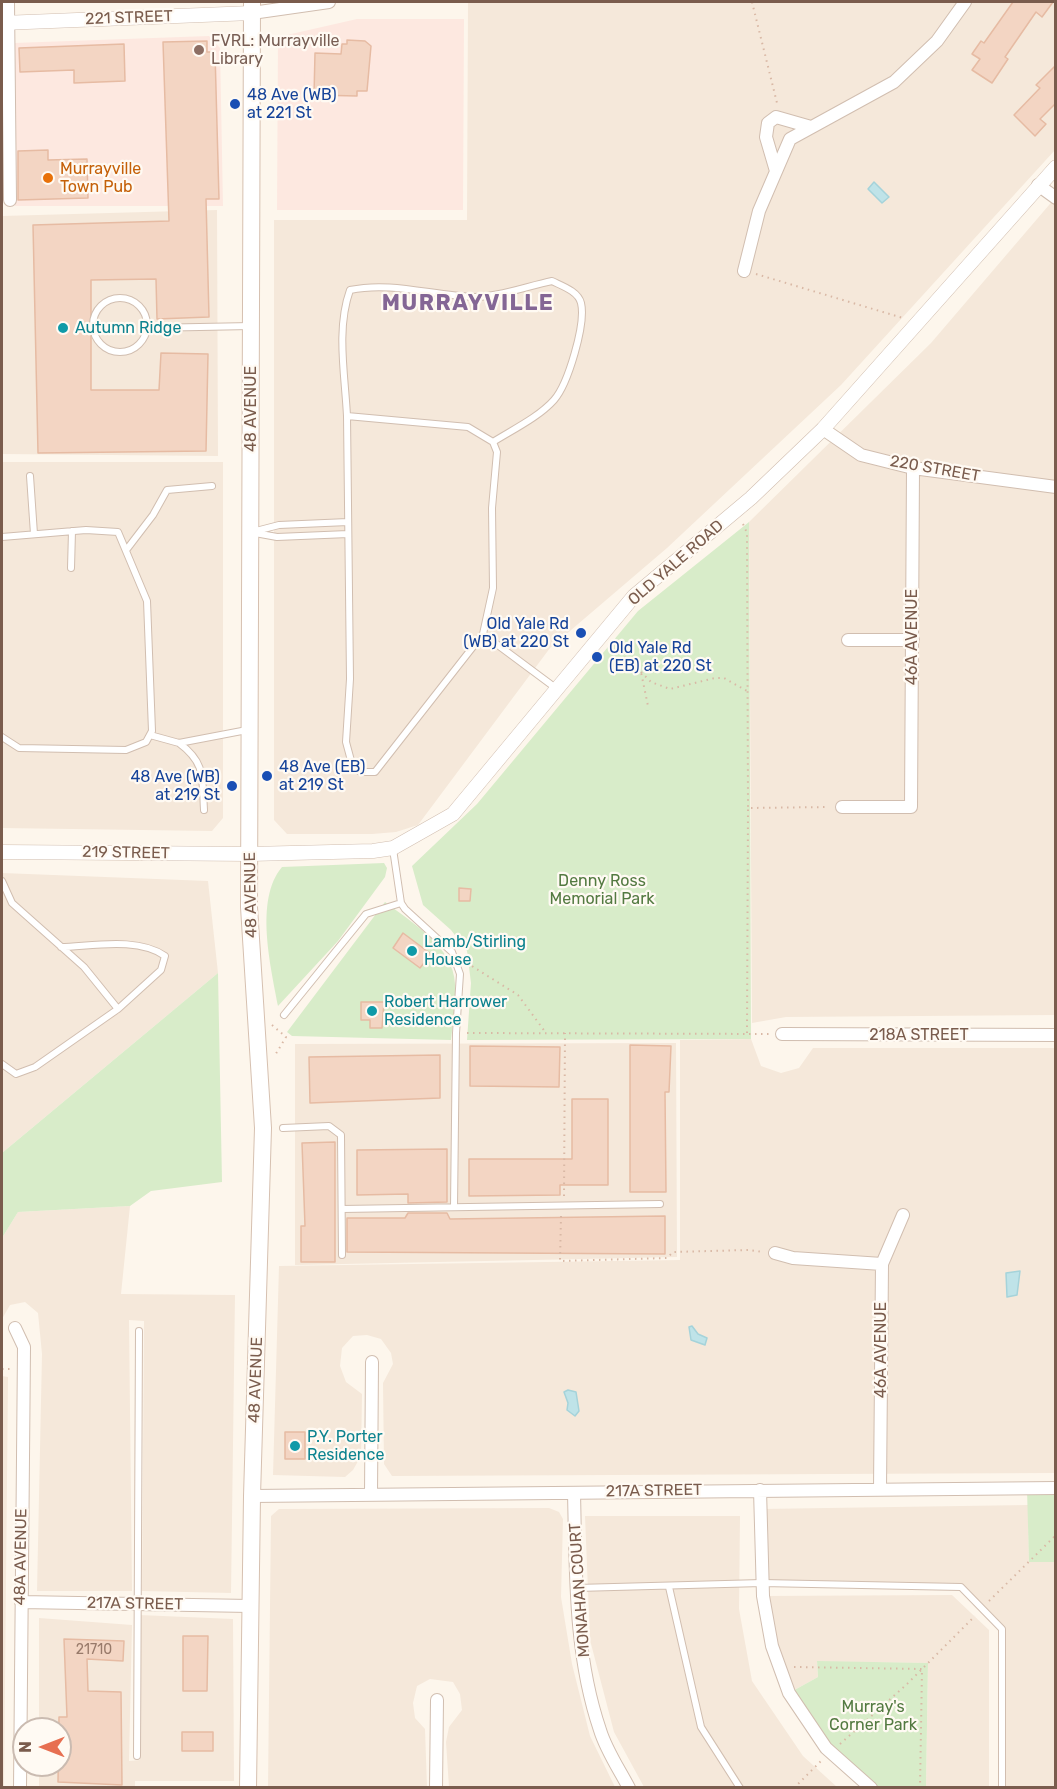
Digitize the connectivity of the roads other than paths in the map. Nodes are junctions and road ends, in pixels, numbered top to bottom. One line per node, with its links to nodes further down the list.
1 (8, 2): 5 (street)
2 (328, 2): 4 (street, 221 STREET)
3 (965, 2): 6 (street)
4 (252, 7): 5 (street, 221 STREET); 13 (main road, 48 AVENUE)
5 (5, 23): 11 (street)
6 (811, 127): 8 (street); 8 (street)
7 (1056, 167): 9 (street, OLD YALE ROAD)
8 (776, 171): 12 (street)
9 (1038, 185): 10 (street); 16 (street, OLD YALE ROAD)
10 (1056, 198)
11 (10, 200)
12 (744, 271)
13 (252, 326): 14 (lane); 24 (main road, 48 AVENUE)
14 (148, 328): 14 (lane)
15 (347, 416): 17 (lane); 17 (lane); 22 (lane)
16 (824, 429): 18 (street, 220 STREET); 33 (street, OLD YALE ROAD)
17 (493, 442): 30 (lane)
18 (913, 468): 21 (street, 220 STREET); 32 (street, 46A AVENUE)
19 (30, 476): 25 (lane)
20 (212, 486): 28 (lane)
21 (1056, 487)
22 (348, 522): 24 (lane); 26 (lane)
23 (72, 531): 25 (lane); 28 (lane); 29 (lane)
24 (251, 532): 26 (lane); 34 (main road, 48 AVENUE)
25 (34, 534): 27 (lane)
26 (348, 534): 30 (lane)
27 (2, 537)
28 (127, 549): 35 (lane)
29 (71, 568)
30 (483, 634): 33 (lane)
31 (848, 640): 32 (street)
32 (913, 640): 38 (street, 46A AVENUE)
33 (558, 690): 40 (street, OLD YALE ROAD)
34 (250, 729): 37 (lane); 42 (main road, 48 AVENUE)
35 (150, 735): 36 (lane); 37 (lane)
36 (2, 737)
37 (179, 742): 39 (lane)
38 (842, 807)
39 (204, 810)
40 (393, 848): 42 (street, OLD YALE ROAD); 44 (lane)
41 (2, 852): 42 (street, 219 STREET)
42 (250, 854): 67 (main road, 48 AVENUE)
43 (2, 881): 45 (lane)
44 (401, 903): 47 (lane); 53 (lane)
45 (61, 947): 46 (lane); 46 (lane)
46 (118, 1009): 50 (lane)
47 (284, 1015)
48 (782, 1034): 49 (street, 218A STREET)
49 (1056, 1035)
50 (2, 1064)
51 (283, 1128): 54 (lane)
52 (660, 1204): 53 (lane)
53 (454, 1207): 54 (lane)
54 (342, 1209): 57 (lane)
55 (903, 1215): 58 (street, 46A AVENUE)
56 (775, 1253): 58 (street)
57 (342, 1255)
58 (882, 1264): 63 (street, 46A AVENUE)
59 (15, 1328): 71 (street, 48A AVENUE)
60 (139, 1331): 72 (lane)
61 (372, 1362): 66 (street)
62 (1056, 1488): 63 (street, 217A STREET)
63 (880, 1489): 64 (street, 217A STREET)
64 (760, 1490): 65 (street, 217A STREET); 68 (street)
65 (574, 1493): 66 (street, 217A STREET); 70 (street, MONAHAN COURT)
66 (371, 1494): 67 (street, 217A STREET)
67 (252, 1496): 73 (main road, 48 AVENUE)
68 (762, 1583): 69 (lane); 81 (street); 82 (lane)
69 (669, 1587): 70 (lane); 80 (lane)
70 (577, 1588): 79 (street, MONAHAN COURT)
71 (21, 1602): 72 (street, 217A STREET); 76 (street, 48A AVENUE)
72 (137, 1604): 73 (street, 217A STREET); 75 (lane)
73 (250, 1606): 77 (main road, 48 AVENUE)
74 (437, 1700): 78 (street)
75 (136, 1756)
76 (20, 1788)
77 (248, 1788)
78 (436, 1788)
79 (628, 1788)
80 (740, 1788)
81 (871, 1788)
82 (1002, 1788)

